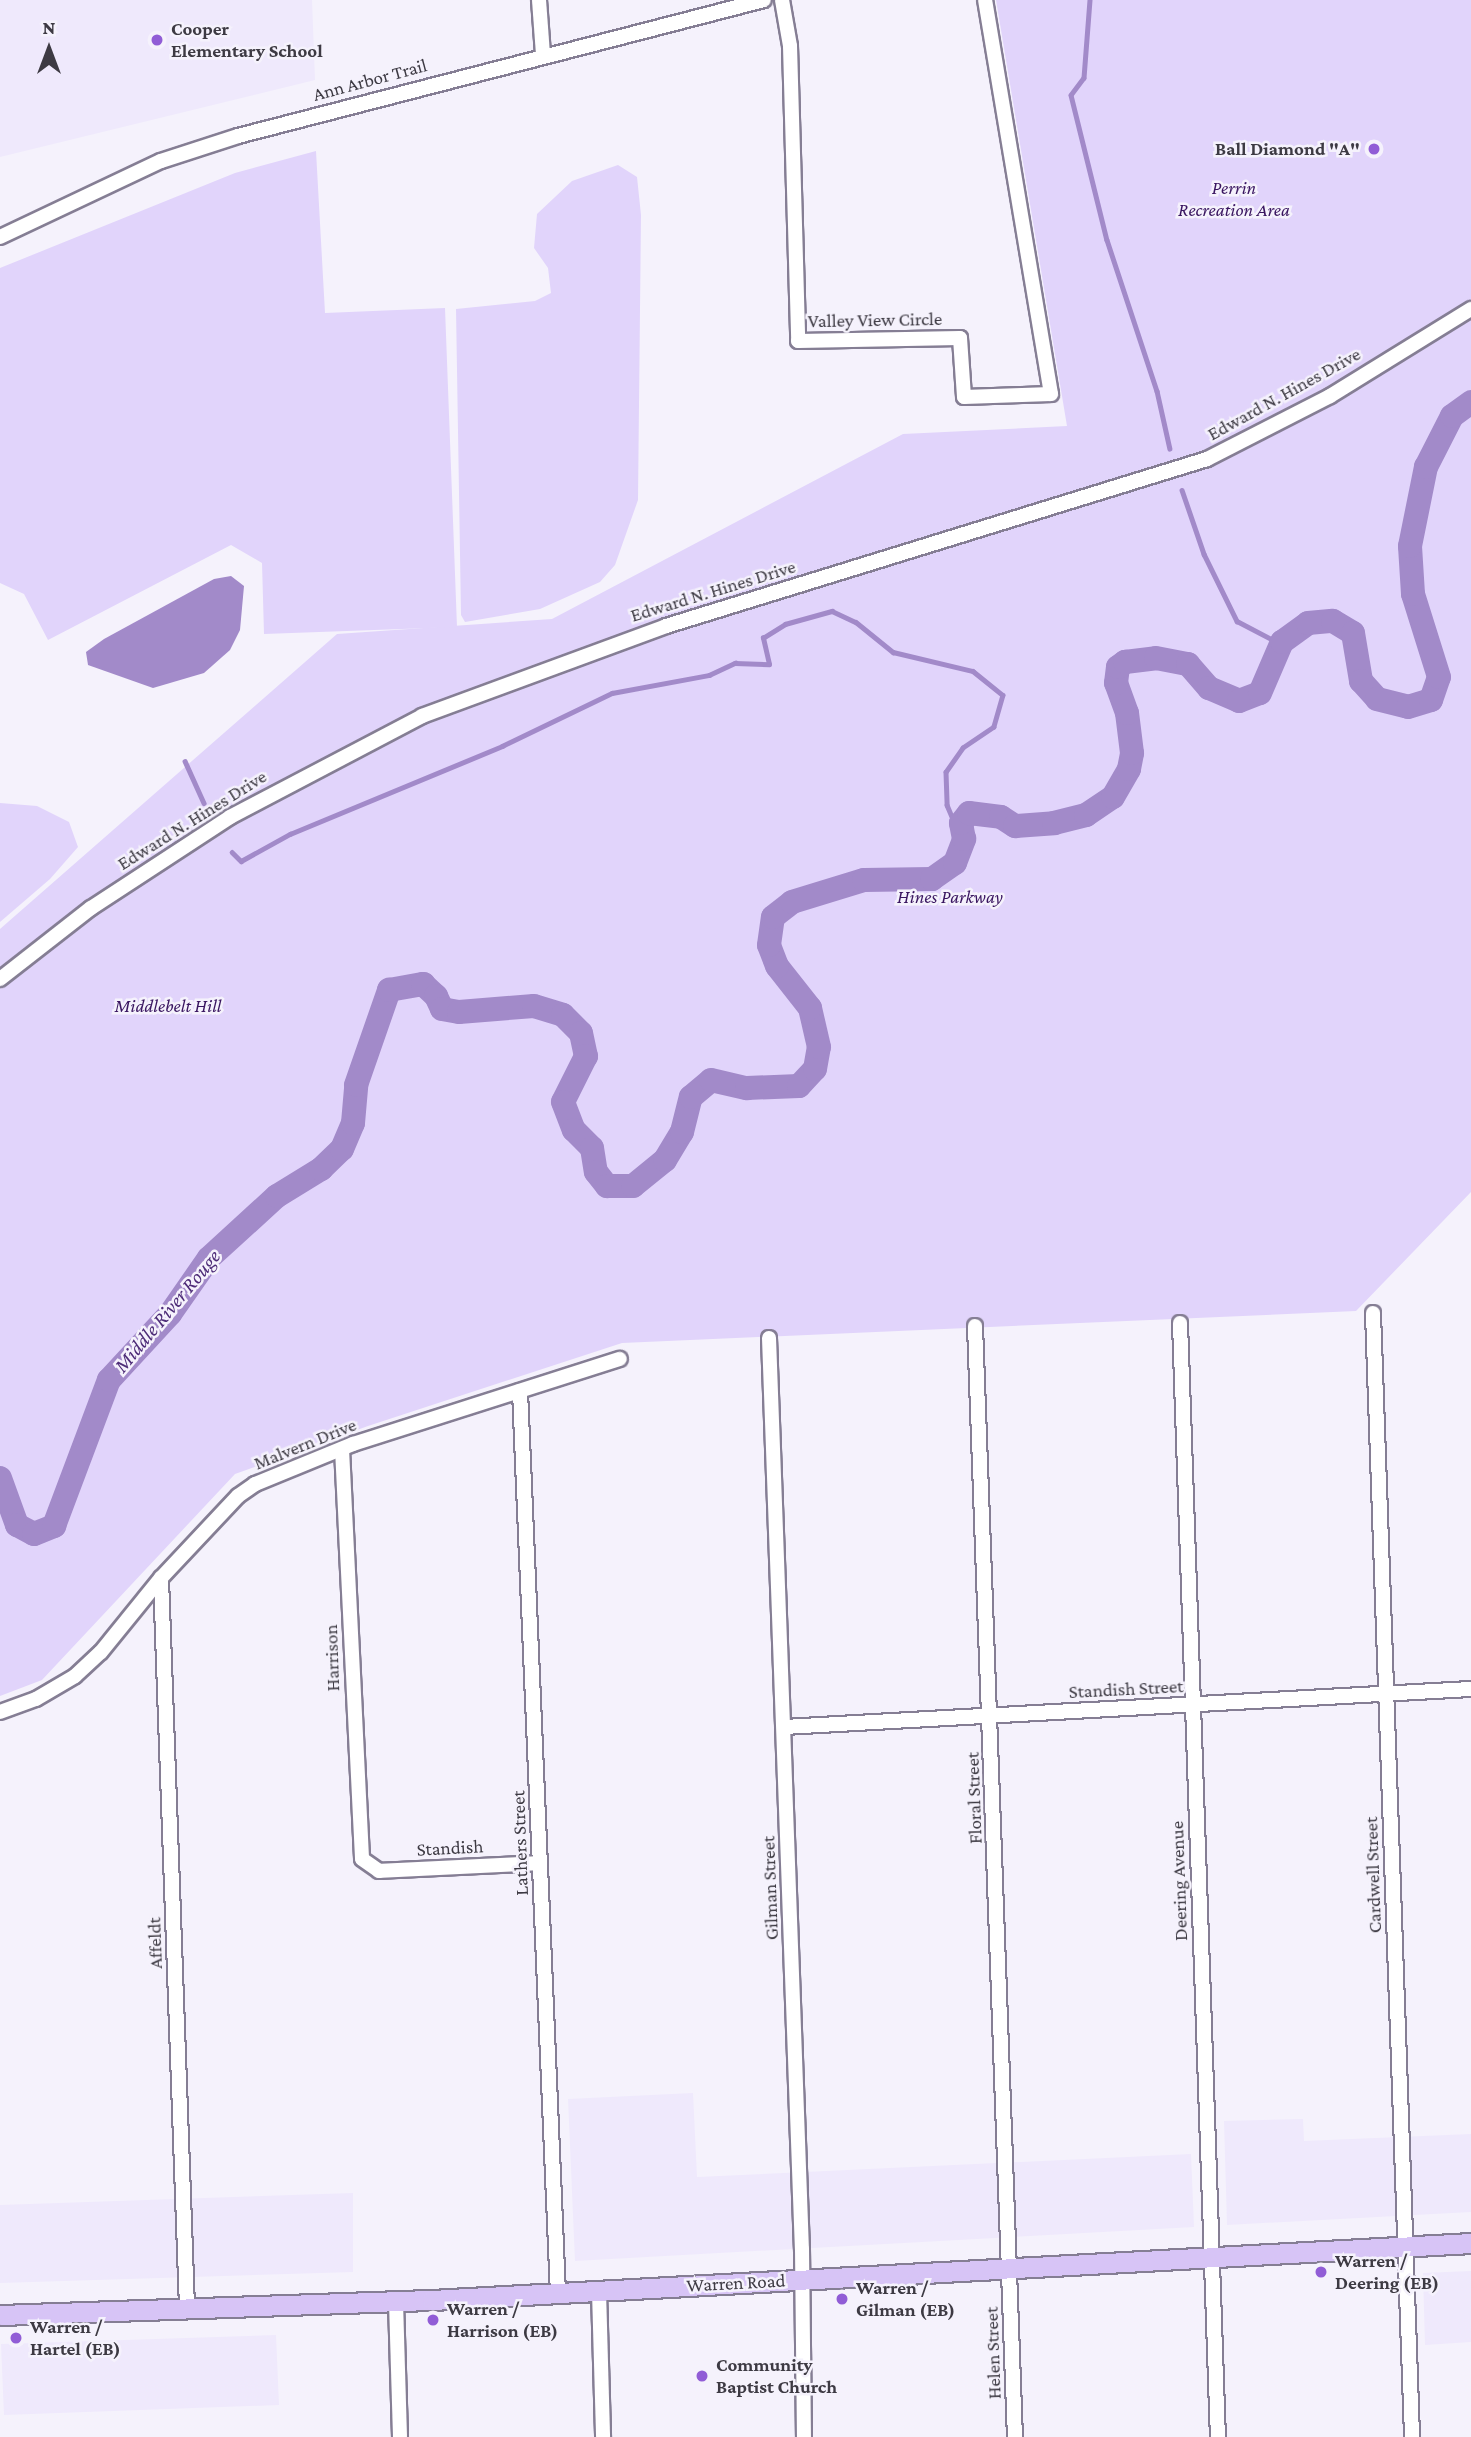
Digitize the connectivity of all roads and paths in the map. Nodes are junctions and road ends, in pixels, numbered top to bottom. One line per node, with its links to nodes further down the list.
1 (539, 0): 5 (street)
2 (764, 0): 5 (street, Ann Arbor Trail)
3 (782, 0): 4 (street, Valley View Circle)
4 (985, 0)
5 (543, 55): 6 (street, Ann Arbor Trail)
6 (0, 237)
7 (1471, 309): 8 (street, Edward N. Hines Drive)
8 (0, 979)
9 (1373, 1313): 18 (street, Cardwell Street)
10 (1180, 1323): 19 (street, Deering Avenue)
11 (975, 1326): 21 (street, Floral Street)
12 (769, 1338): 22 (street, Gilman Street)
13 (620, 1359): 14 (street, Malvern Drive)
14 (520, 1391): 15 (street, Malvern Drive); 23 (street, Lathers Street)
15 (342, 1449): 16 (street, Malvern Drive); 24 (street, Harrison)
16 (161, 1578): 20 (street, Malvern Drive); 33 (street, Affeldt)
17 (1471, 1689): 18 (street, Standish Street)
18 (1386, 1694): 19 (street, Standish Street); 26 (street, Cardwell Street)
19 (1192, 1704): 21 (street, Standish Street); 27 (street, Deering Avenue)
20 (0, 1712)
21 (990, 1716): 22 (street, Standish Street); 28 (street, Floral Street)
22 (784, 1727): 29 (street, Gilman Street)
23 (540, 1863): 24 (street, Standish); 31 (street, Lathers Street)
24 (364, 1864)
25 (1471, 2243): 26 (main road, Warren Road)
26 (1403, 2247): 27 (main road, Warren Road); 40 (street, Cardwell Street)
27 (1212, 2257): 28 (main road, Warren Road); 39 (street, Deering Avenue)
28 (1010, 2268): 29 (main road, Warren Road); 38 (street, Helen Street)
29 (800, 2280): 30 (main road, Warren Road); 37 (street, Gilman Street)
30 (598, 2291): 31 (main road, Warren Road); 36 (street)
31 (558, 2293): 32 (main road, Warren Road)
32 (396, 2302): 33 (main road, Warren Road); 35 (street)
33 (187, 2308): 34 (main road, Warren Road)
34 (0, 2315)
35 (400, 2437)
36 (603, 2437)
37 (804, 2437)
38 (1015, 2437)
39 (1218, 2437)
40 (1412, 2437)

